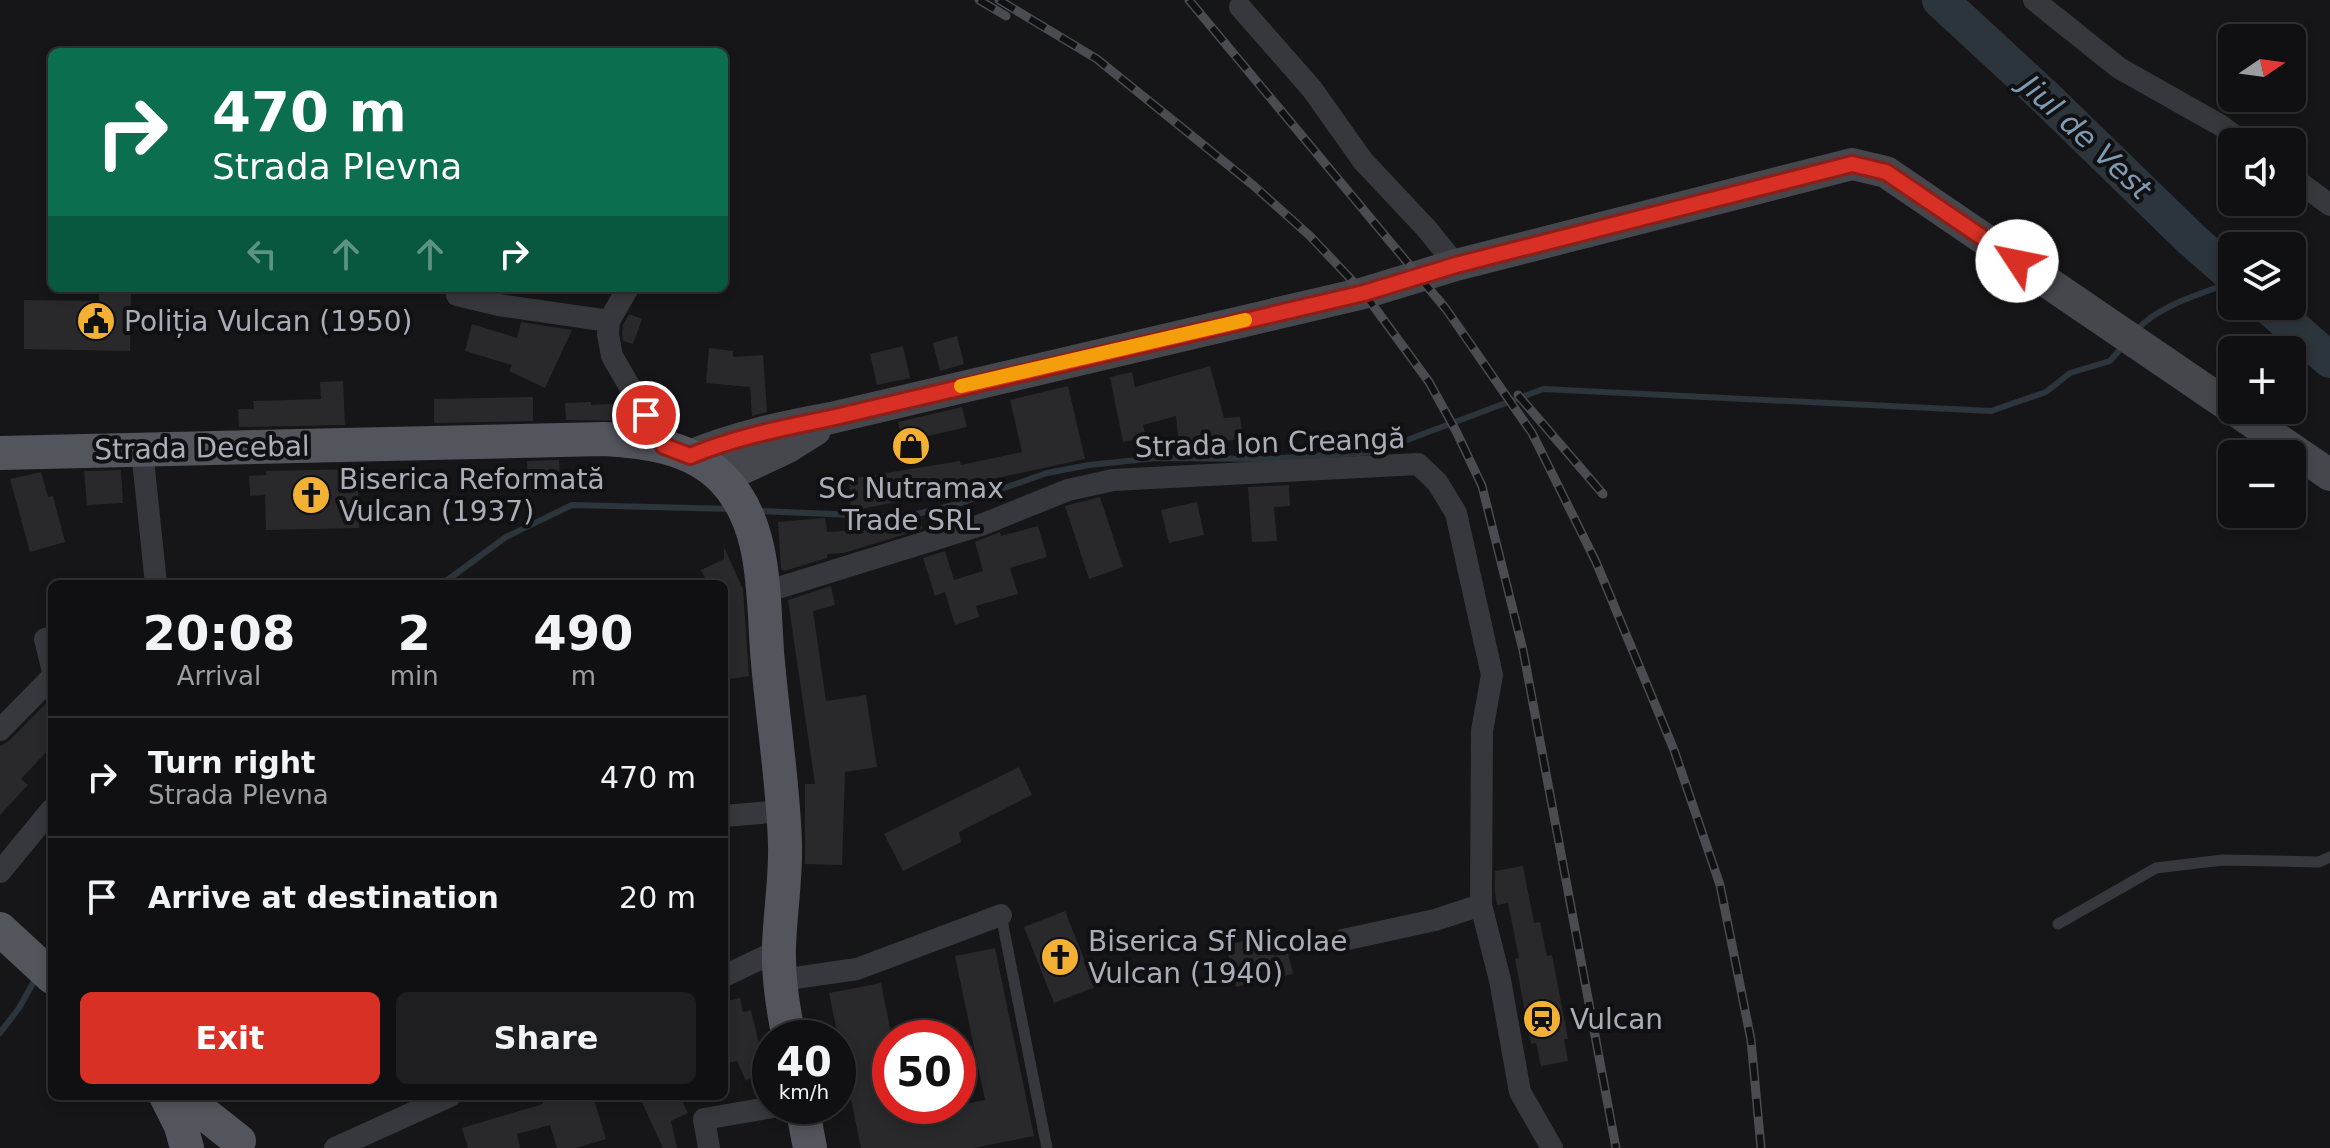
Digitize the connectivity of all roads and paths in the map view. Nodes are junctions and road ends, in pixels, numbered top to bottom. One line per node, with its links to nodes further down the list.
1 (2034, 0): 3 (street)
2 (1240, 7): 6 (street)
3 (2224, 128)
4 (2306, 187): 5 (street)
5 (2330, 205)
6 (1456, 265): 10 (main road); 11 (main road)
7 (626, 292): 9 (street)
8 (457, 295): 9 (street)
9 (609, 321): 14 (street)
10 (2218, 399)
11 (831, 418): 14 (main road); 17 (main road)
12 (2255, 424): 16 (main road)
13 (142, 450): 14 (main road, Strada Decebal); 15 (main road, Strada Decebal); 18 (street)
14 (677, 451): 17 (main road)
15 (0, 453)
16 (2330, 475)
17 (737, 500): 19 (main road)
18 (156, 580)
19 (765, 592): 22 (main road); 27 (street, Strada Ion Creangă)
20 (48, 681): 21 (street)
21 (0, 730)
22 (783, 811): 24 (street); 32 (main road)
23 (48, 814): 26 (street)
24 (728, 816)
25 (2330, 857): 29 (lane)
26 (0, 872)
27 (1481, 905): 31 (street); 49 (street, Strada Ion Creangă)
28 (1001, 915): 32 (street); 48 (lane)
29 (2058, 924)
30 (3, 931): 33 (main road)
31 (1343, 940)
32 (780, 965): 34 (street); 35 (main road)
33 (48, 973)
34 (728, 975)
35 (787, 1020)
36 (168, 1100): 43 (main road)
37 (187, 1100): 42 (main road)
38 (430, 1100): 39 (street)
39 (405, 1105): 45 (street)
40 (752, 1111): 46 (street)
41 (805, 1124): 47 (main road)
42 (244, 1144): 44 (main road)
43 (187, 1148)
44 (200, 1148)
45 (335, 1148)
46 (709, 1148)
47 (810, 1148)
48 (1047, 1148)
49 (1552, 1148)

